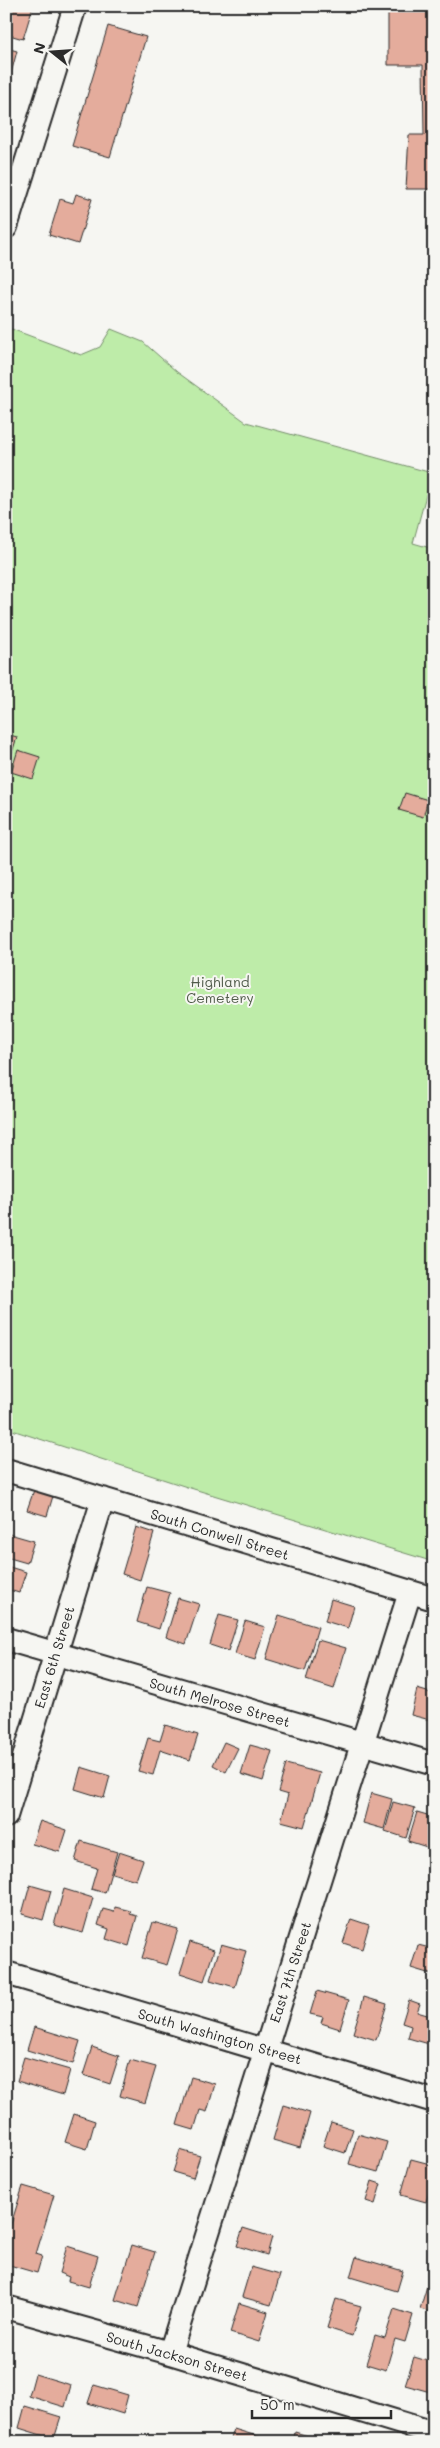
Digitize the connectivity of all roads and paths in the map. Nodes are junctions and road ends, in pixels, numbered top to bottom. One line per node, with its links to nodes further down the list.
1 (75, 6): 2 (street)
2 (6, 227)
3 (6, 1470): 4 (street, South Conwell Street)
4 (102, 1499): 5 (street, South Conwell Street); 8 (street, East 6th Street)
5 (410, 1592): 6 (street, South Conwell Street); 9 (street, East 7th Street)
6 (434, 1599)
7 (6, 1639): 8 (street, South Melrose Street)
8 (55, 1654): 9 (street, South Melrose Street); 11 (street, East 6th Street)
9 (363, 1743): 10 (street, South Melrose Street); 13 (street, East 7th Street)
10 (434, 1764)
11 (6, 1816)
12 (6, 1973): 13 (street, South Washington Street)
13 (266, 2049): 14 (street, South Washington Street); 16 (street, East 7th Street)
14 (434, 2101)
15 (6, 2307): 16 (street, South Jackson Street)
16 (170, 2353): 17 (street, South Jackson Street)
17 (434, 2433)

